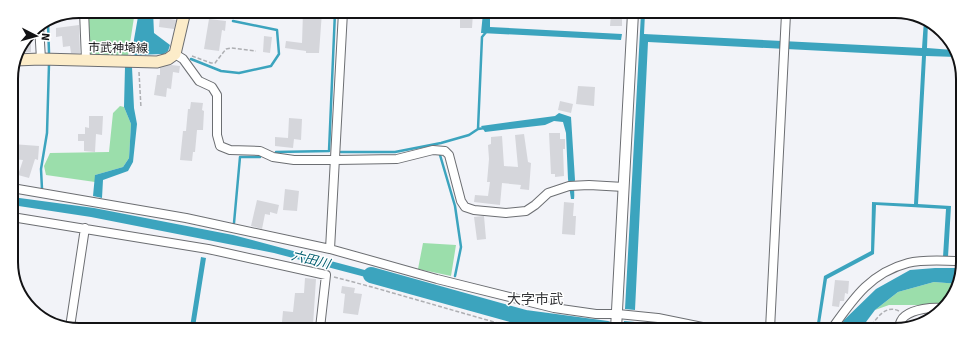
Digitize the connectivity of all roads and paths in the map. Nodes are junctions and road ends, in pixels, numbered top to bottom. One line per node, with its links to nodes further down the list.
1 (84, 18): 11 (street)
2 (185, 18): 8 (main road)
3 (343, 18): 14 (street)
4 (633, 18): 15 (street)
5 (786, 18): 30 (street)
6 (39, 33): 9 (street)
7 (256, 51): 8 (path)
8 (179, 57): 12 (main road, 市武神埼線); 14 (street)
9 (41, 59): 10 (main road, 市武神埼線); 11 (main road, 市武神埼線)
10 (21, 60)
11 (86, 60): 12 (main road, 市武神埼線)
12 (138, 62): 13 (path)
13 (141, 108)
14 (336, 160): 15 (street); 19 (street)
15 (624, 187): 23 (street)
16 (18, 189): 19 (street)
17 (18, 217): 18 (street)
18 (85, 228): 21 (street); 25 (street)
19 (330, 249): 23 (street)
20 (956, 261): 31 (street)
21 (326, 275): 26 (street); 27 (path)
22 (933, 309): 24 (street)
23 (618, 314): 28 (street); 29 (street)
24 (905, 316): 32 (path); 33 (street)
25 (71, 322)
26 (321, 323)
27 (498, 323)
28 (617, 323)
29 (683, 323)
30 (770, 323)
31 (836, 323)
32 (874, 323)
33 (900, 323)

